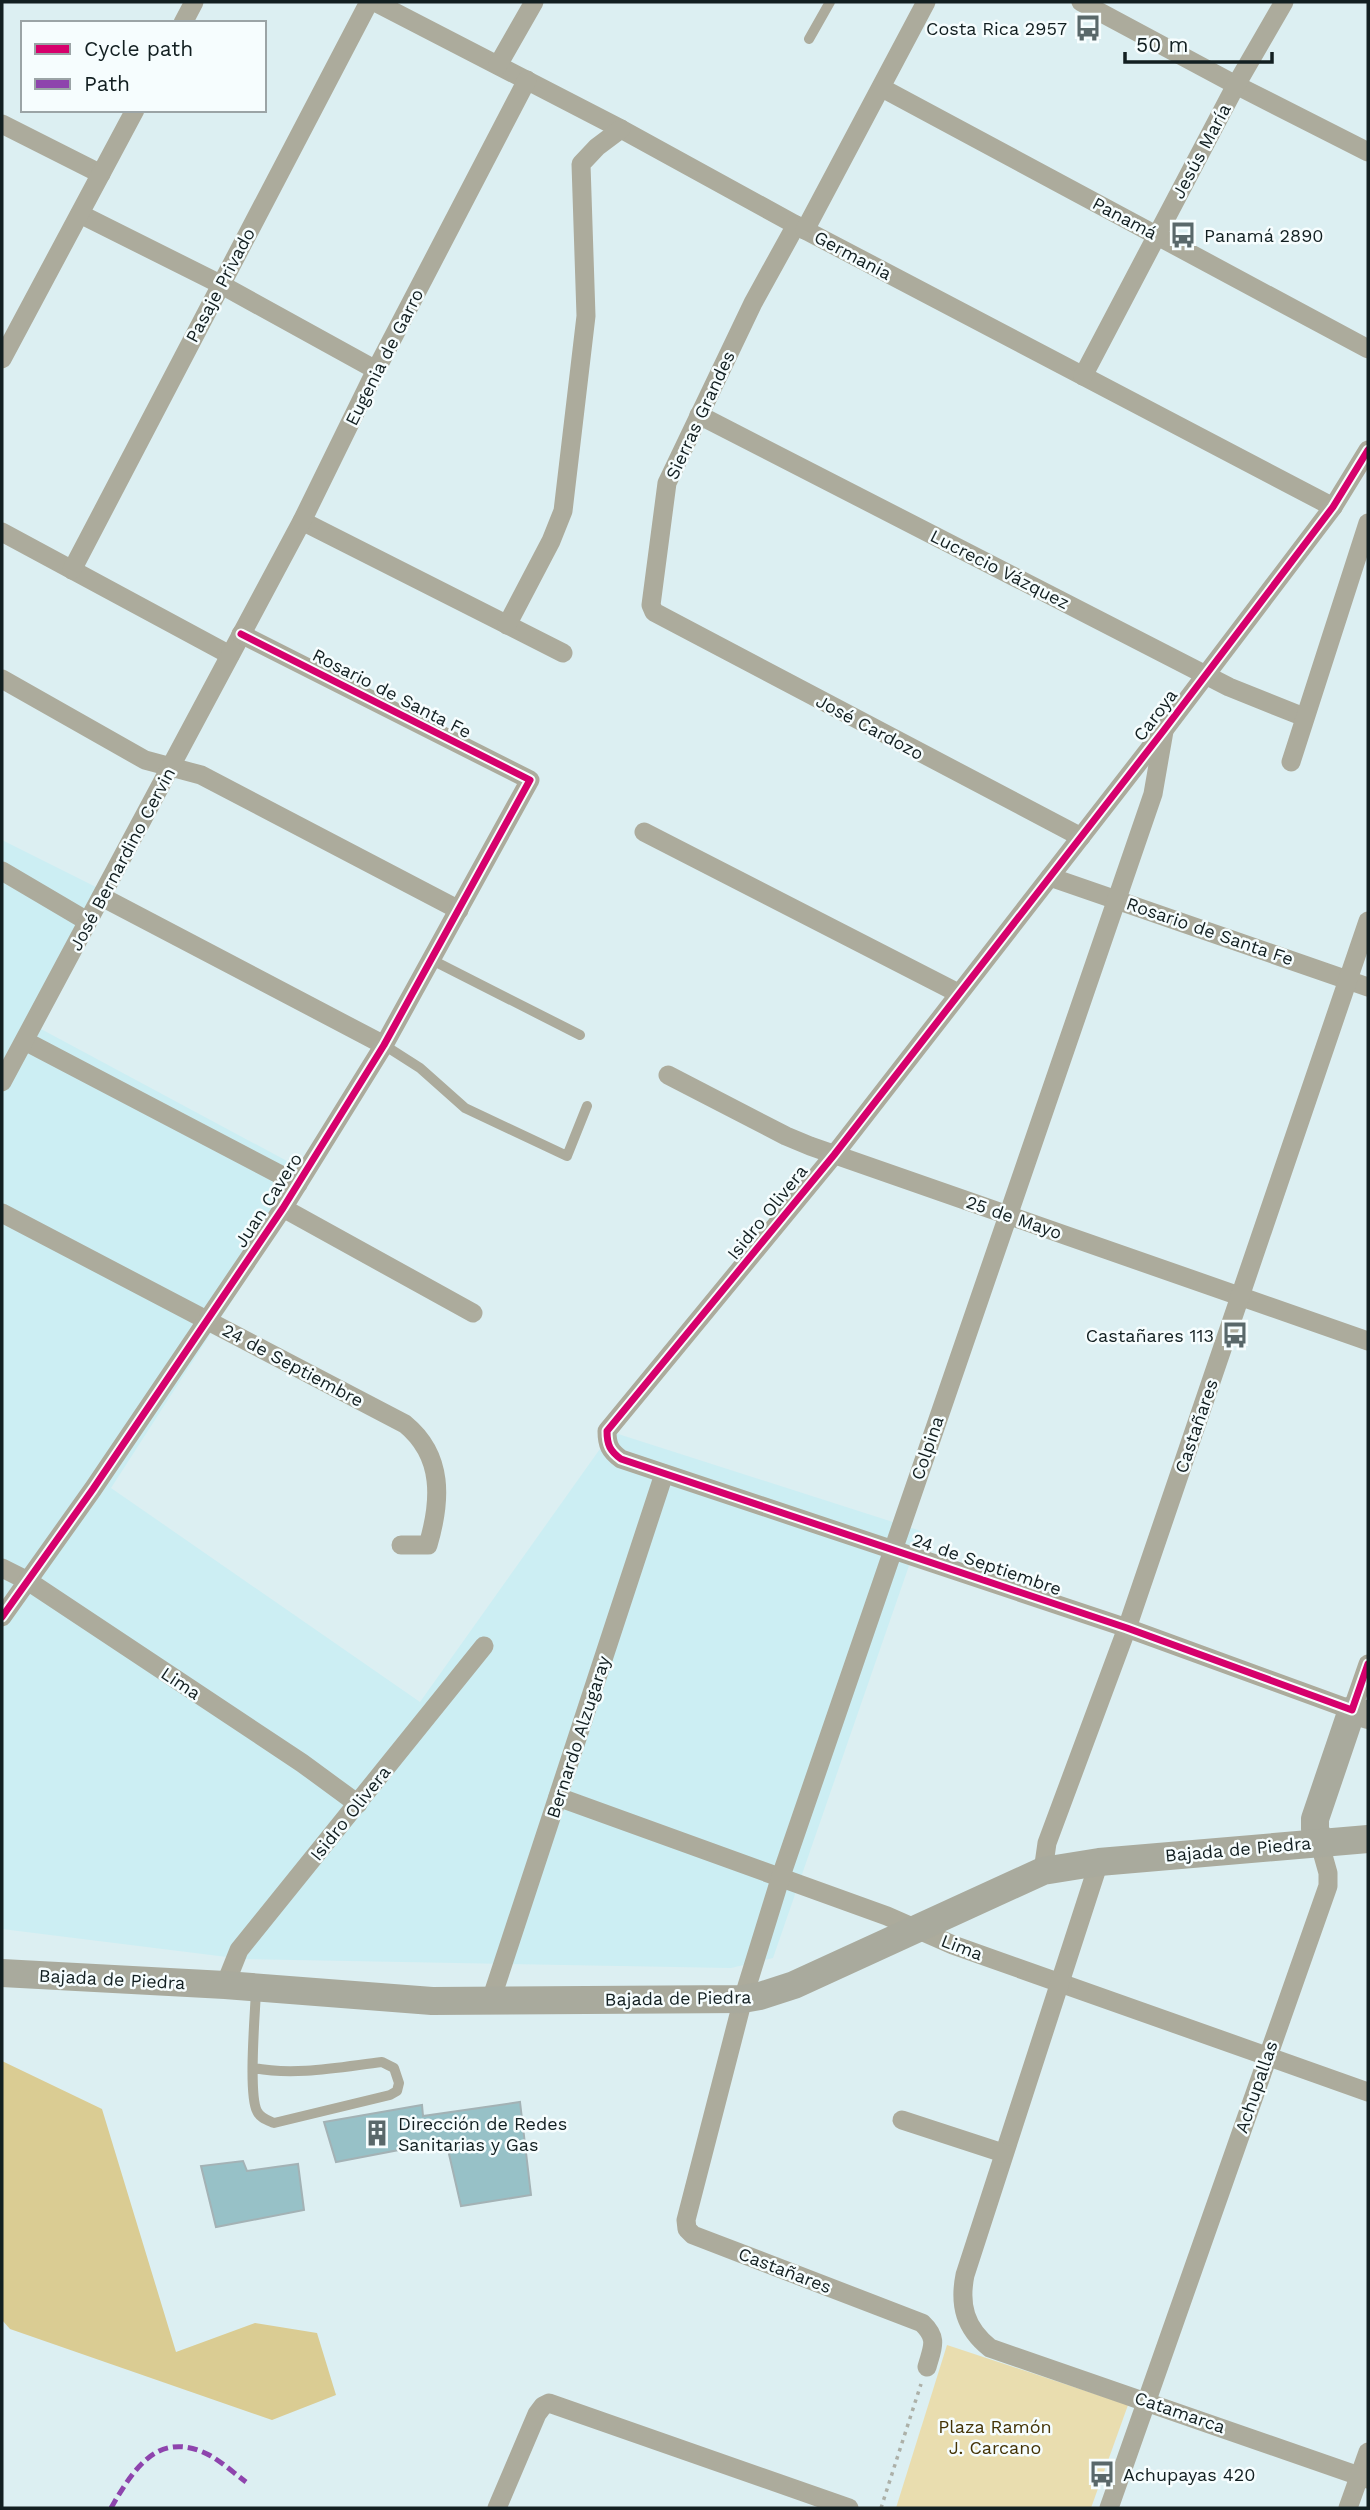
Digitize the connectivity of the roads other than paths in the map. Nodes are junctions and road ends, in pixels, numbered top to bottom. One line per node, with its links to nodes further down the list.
1 (194, 2): 9 (street)
2 (369, 2): 23 (street, Pasaje Privado)
3 (375, 2): 11 (street, Germania)
4 (534, 2): 11 (street)
5 (830, 2): 10 (lane)
6 (926, 2): 14 (street, Sierras Grandes)
7 (1081, 2): 13 (street)
8 (1284, 2): 13 (street, Jesús María)
9 (184, 21)
10 (809, 39)
11 (498, 65): 12 (street, Germania)
12 (527, 80): 17 (street, Germania); 26 (street, Eugenia de Garro)
13 (1236, 85): 18 (street); 22 (street, Jesús María)
14 (882, 88): 21 (street, Sierras Grandes); 22 (street, Panamá)
15 (134, 112): 19 (street)
16 (2, 124): 19 (street)
17 (621, 129): 21 (street, Germania); 37 (street)
18 (1368, 152)
19 (101, 174): 20 (street)
20 (80, 214): 23 (street); 25 (street)
21 (801, 227): 27 (street, Germania); 28 (street, Sierras Grandes)
22 (1157, 234): 24 (street, Panamá); 27 (street, Jesús María)
23 (220, 284): 26 (street); 35 (street, Pasaje Privado)
24 (1368, 349)
25 (2, 359)
26 (376, 370): 32 (street, Eugenia de Garro)
27 (1083, 376): 31 (street, Germania)
28 (699, 415): 36 (street, Sierras Grandes); 41 (street, Lucrecio Vázquez)
29 (1368, 450): 30 (street, Caroya)
30 (1363, 470): 31 (street, Caroya)
31 (1333, 507): 41 (street, Caroya)
32 (302, 521): 37 (street); 38 (street, Eugenia de Garro)
33 (1368, 523): 43 (street)
34 (2, 532): 35 (street)
35 (72, 570): 40 (street)
36 (659, 617): 49 (street, José Cardozo)
37 (507, 625): 39 (street)
38 (240, 634): 40 (street, José Bernardino Cervin); 47 (street, Rosario de Santa Fe)
39 (563, 653)
40 (230, 655): 46 (street, José Bernardino Cervin)
41 (1205, 675): 43 (street, Lucrecio Vázquez); 44 (street, Caroya)
42 (2, 679): 46 (street)
43 (1304, 717): 45 (street)
44 (1164, 730): 49 (street, Caroya); 53 (street, Colpina)
45 (1291, 762)
46 (171, 768): 52 (street, José Bernardino Cervin); 54 (street)
47 (530, 780): 54 (street, Juan Cavero)
48 (644, 832): 60 (street)
49 (1081, 837): 51 (street, Caroya)
50 (2, 871): 55 (street)
51 (1050, 877): 53 (street, Rosario de Santa Fe); 60 (street, Caroya)
52 (102, 897): 55 (street, José Bernardino Cervin); 63 (street)
53 (1117, 899): 58 (street, Rosario de Santa Fe); 71 (street, Colpina)
54 (459, 910): 57 (street, Juan Cavero)
55 (87, 921): 62 (street, José Bernardino Cervin)
56 (1368, 921): 58 (street, Castañares)
57 (432, 960): 61 (lane); 63 (street, Juan Cavero)
58 (1349, 980): 59 (street, Rosario de Santa Fe); 72 (street, Castañares)
59 (1368, 987)
60 (958, 993): 67 (street, Isidro Olivera)
61 (580, 1035)
62 (25, 1041): 65 (street, José Bernardino Cervin); 68 (street)
63 (384, 1045): 66 (lane); 68 (street, Juan Cavero)
64 (668, 1075): 67 (street, 25 de Mayo)
65 (2, 1082)
66 (587, 1106)
67 (834, 1155): 71 (street, 25 de Mayo); 76 (street, Isidro Olivera)
68 (298, 1184): 69 (street, Juan Cavero)
69 (283, 1208): 73 (street); 74 (street, Juan Cavero)
70 (2, 1213): 74 (street, 24 de Septiembre)
71 (1007, 1214): 72 (street, 25 de Mayo); 79 (street, Colpina)
72 (1241, 1296): 75 (street, 25 de Mayo); 83 (street, Castañares)
73 (472, 1313)
74 (208, 1321): 78 (street, 24 de Septiembre); 81 (street, Juan Cavero)
75 (1368, 1341)
76 (611, 1452): 77 (street, 24 de Septiembre)
77 (664, 1474): 79 (street, 24 de Septiembre); 87 (street, Bernardo Alzugaray)
78 (401, 1545)
79 (892, 1548): 83 (street, 24 de Septiembre); 93 (street, Colpina)
80 (2, 1568): 81 (street, Lima)
81 (28, 1581): 82 (street, Juan Cavero); 88 (street, Lima)
82 (2, 1617)
83 (1127, 1628): 86 (street, 24 de Septiembre); 92 (street, Castañares)
84 (484, 1646): 88 (street, Isidro Olivera)
85 (1368, 1664): 86 (street, Achupallas)
86 (1360, 1712): 90 (main road, Achupallas)
87 (558, 1797): 93 (street, Lima); 100 (street, Bernardo Alzugaray)
88 (358, 1804): 97 (street, Isidro Olivera)
89 (1368, 1839): 90 (main road, Bajada de Piedra)
90 (1319, 1842): 91 (main road, Bajada de Piedra); 101 (street, Achupallas)
91 (1099, 1862): 92 (main road, Bajada de Piedra); 96 (street)
92 (1043, 1871): 94 (main road, Bajada de Piedra)
93 (781, 1876): 94 (street, Lima); 99 (street, Colpina)
94 (919, 1929): 96 (street, Lima); 99 (main road, Bajada de Piedra)
95 (2, 1973): 97 (main road, Bajada de Piedra)
96 (1060, 1983): 101 (street, Lima); 105 (street)
97 (225, 1985): 98 (main road, Bajada de Piedra)
98 (256, 1987): 100 (main road, Bajada de Piedra); 102 (lane)
99 (743, 1999): 100 (main road, Bajada de Piedra); 106 (street, Castañares)
100 (491, 2000)
101 (1267, 2054): 103 (street, Lima); 107 (street, Achupallas)
102 (254, 2068): 102 (lane)
103 (1368, 2092)
104 (902, 2120): 105 (street)
105 (1003, 2152): 107 (street, Catamarca)
106 (926, 2367)
107 (1147, 2400): 109 (street, Catamarca); 112 (street, Achupallas)
108 (1368, 2452): 109 (street)
109 (1364, 2477): 113 (street)
110 (497, 2508): 111 (street)
111 (849, 2508)
112 (1109, 2508)
113 (1348, 2508)

